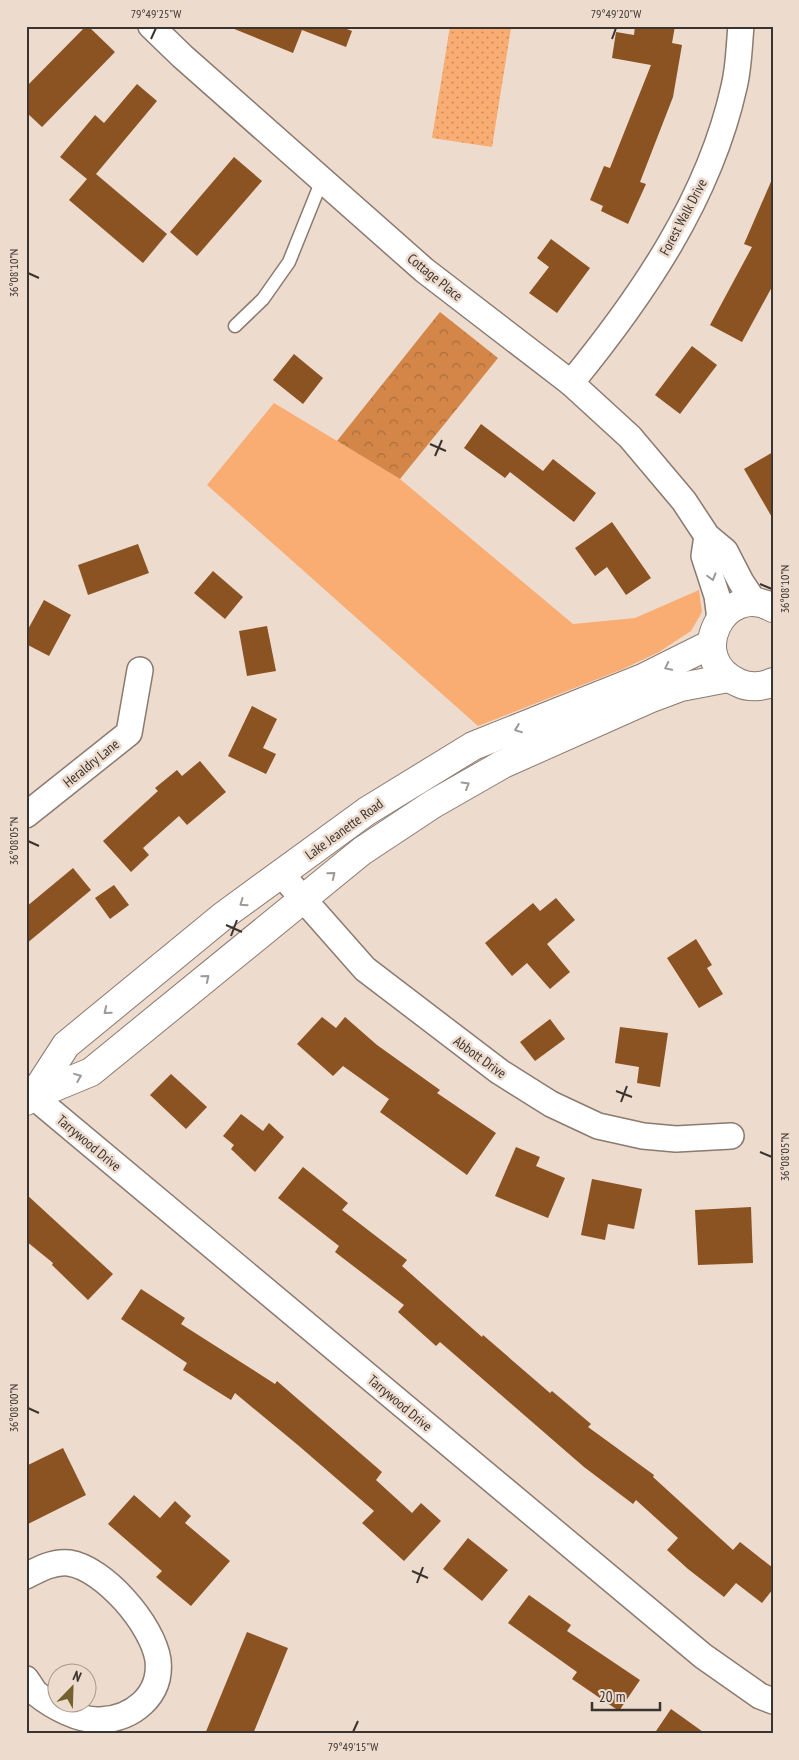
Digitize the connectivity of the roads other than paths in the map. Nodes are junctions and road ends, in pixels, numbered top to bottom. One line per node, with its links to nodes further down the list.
1 (151, 26): 3 (street, Cottage Place)
2 (740, 26): 5 (street, Forest Walk Drive)
3 (322, 180): 4 (lane); 5 (street, Cottage Place)
4 (235, 326)
5 (571, 383): 6 (street, Cottage Place)
6 (707, 536): 7 (street, Cottage Place); 8 (street, one-way to 8)
7 (764, 605): 8 (street, Lake Jeanette Road)
8 (716, 631): 10 (street); 13 (street, Lake Jeanette Road, one-way to 13)
9 (140, 670): 12 (street, Heraldry Lane)
10 (728, 678): 11 (street); 14 (street, Lake Jeanette Road, one-way to 10)
11 (773, 682)
12 (26, 815)
13 (282, 875): 14 (street, Abbott Drive); 15 (street, Lake Jeanette Road, one-way to 15)
14 (303, 899): 15 (street, Lake Jeanette Road, one-way to 14); 16 (street, Abbott Drive)
15 (29, 1098): 19 (street, Tarrywood Drive)
16 (731, 1136)
17 (26, 1576): 18 (street)
18 (26, 1679)
19 (773, 1701)

